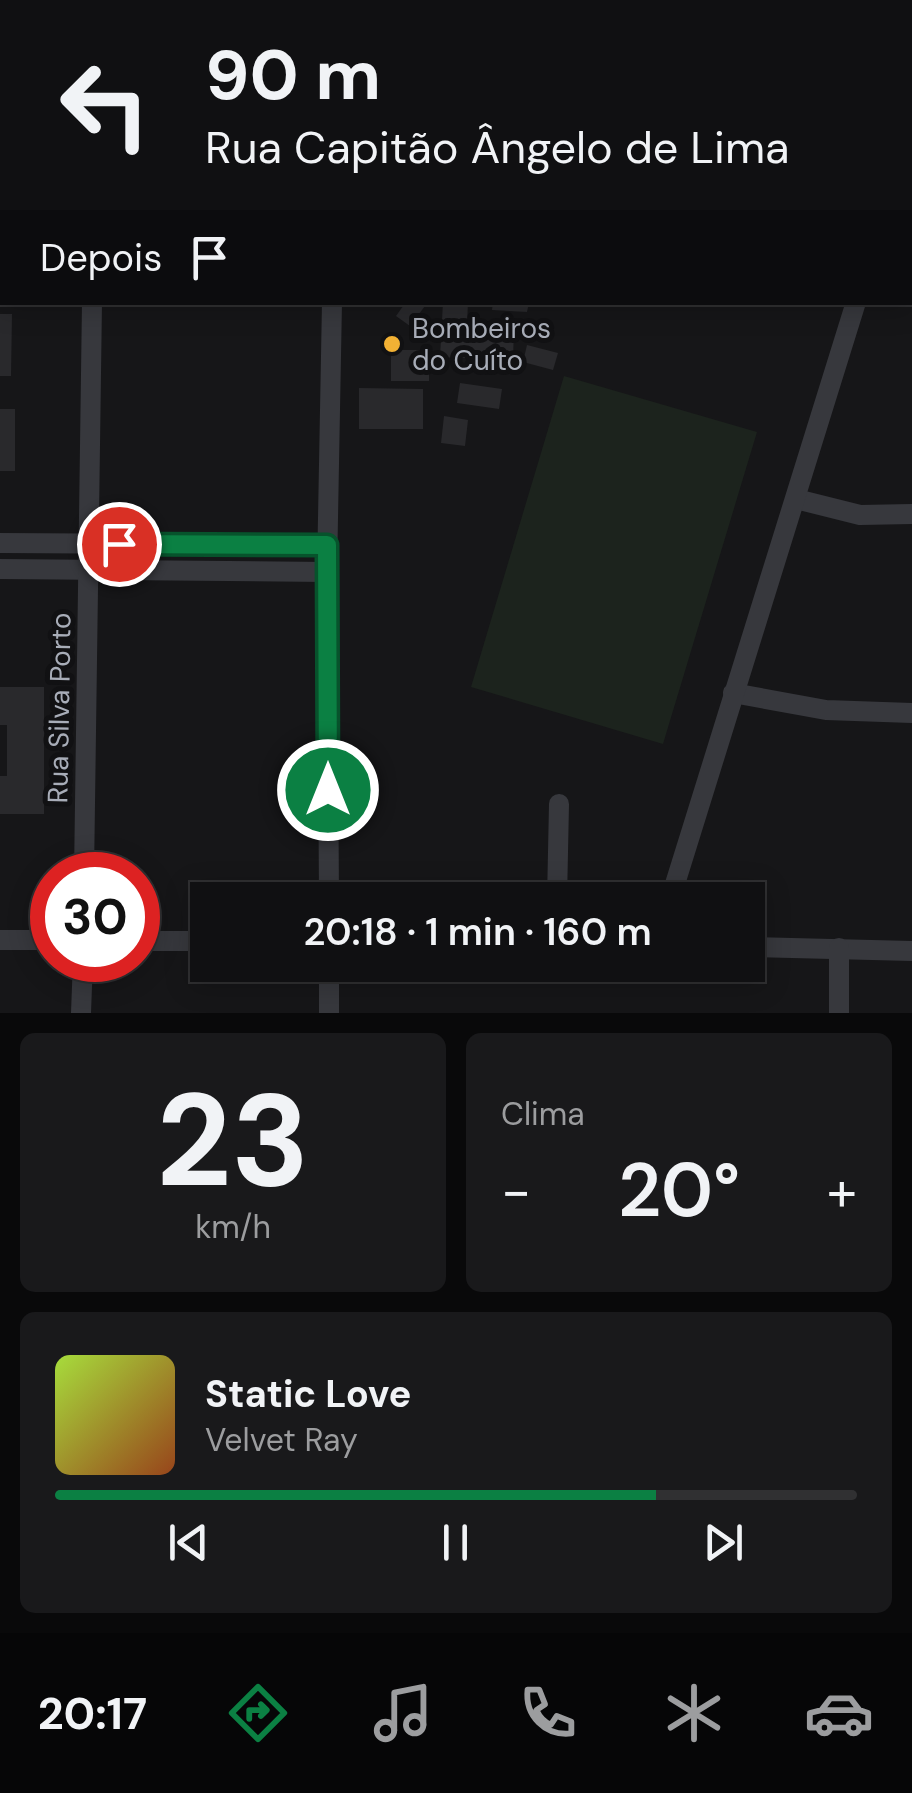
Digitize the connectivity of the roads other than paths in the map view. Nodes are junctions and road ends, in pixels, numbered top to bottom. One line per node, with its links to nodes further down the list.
1 (92, 305): 7 (street, Rua Silva Porto)
2 (332, 305): 9 (street)
3 (855, 305): 4 (street)
4 (796, 500): 5 (street); 14 (street)
5 (912, 514)
6 (0, 544): 7 (street)
7 (89, 544): 8 (street); 11 (street, Rua Silva Porto)
8 (228, 545): 9 (street); 12 (street)
9 (327, 545): 13 (street)
10 (0, 569): 11 (street)
11 (89, 570): 12 (street); 17 (street, Rua Silva Porto)
12 (228, 571): 13 (street)
13 (327, 572): 18 (street)
14 (733, 693): 15 (street); 20 (street)
15 (912, 713)
16 (560, 804): 19 (street)
17 (84, 852)
18 (329, 882)
19 (558, 882)
20 (675, 882)
21 (0, 940): 22 (street)
22 (30, 940)
23 (160, 941): 24 (street)
24 (190, 942)
25 (765, 947): 26 (street)
26 (839, 948): 27 (street); 32 (street)
27 (912, 950)
28 (82, 982): 30 (street)
29 (329, 982): 31 (street)
30 (81, 1013)
31 (329, 1013)
32 (839, 1013)

